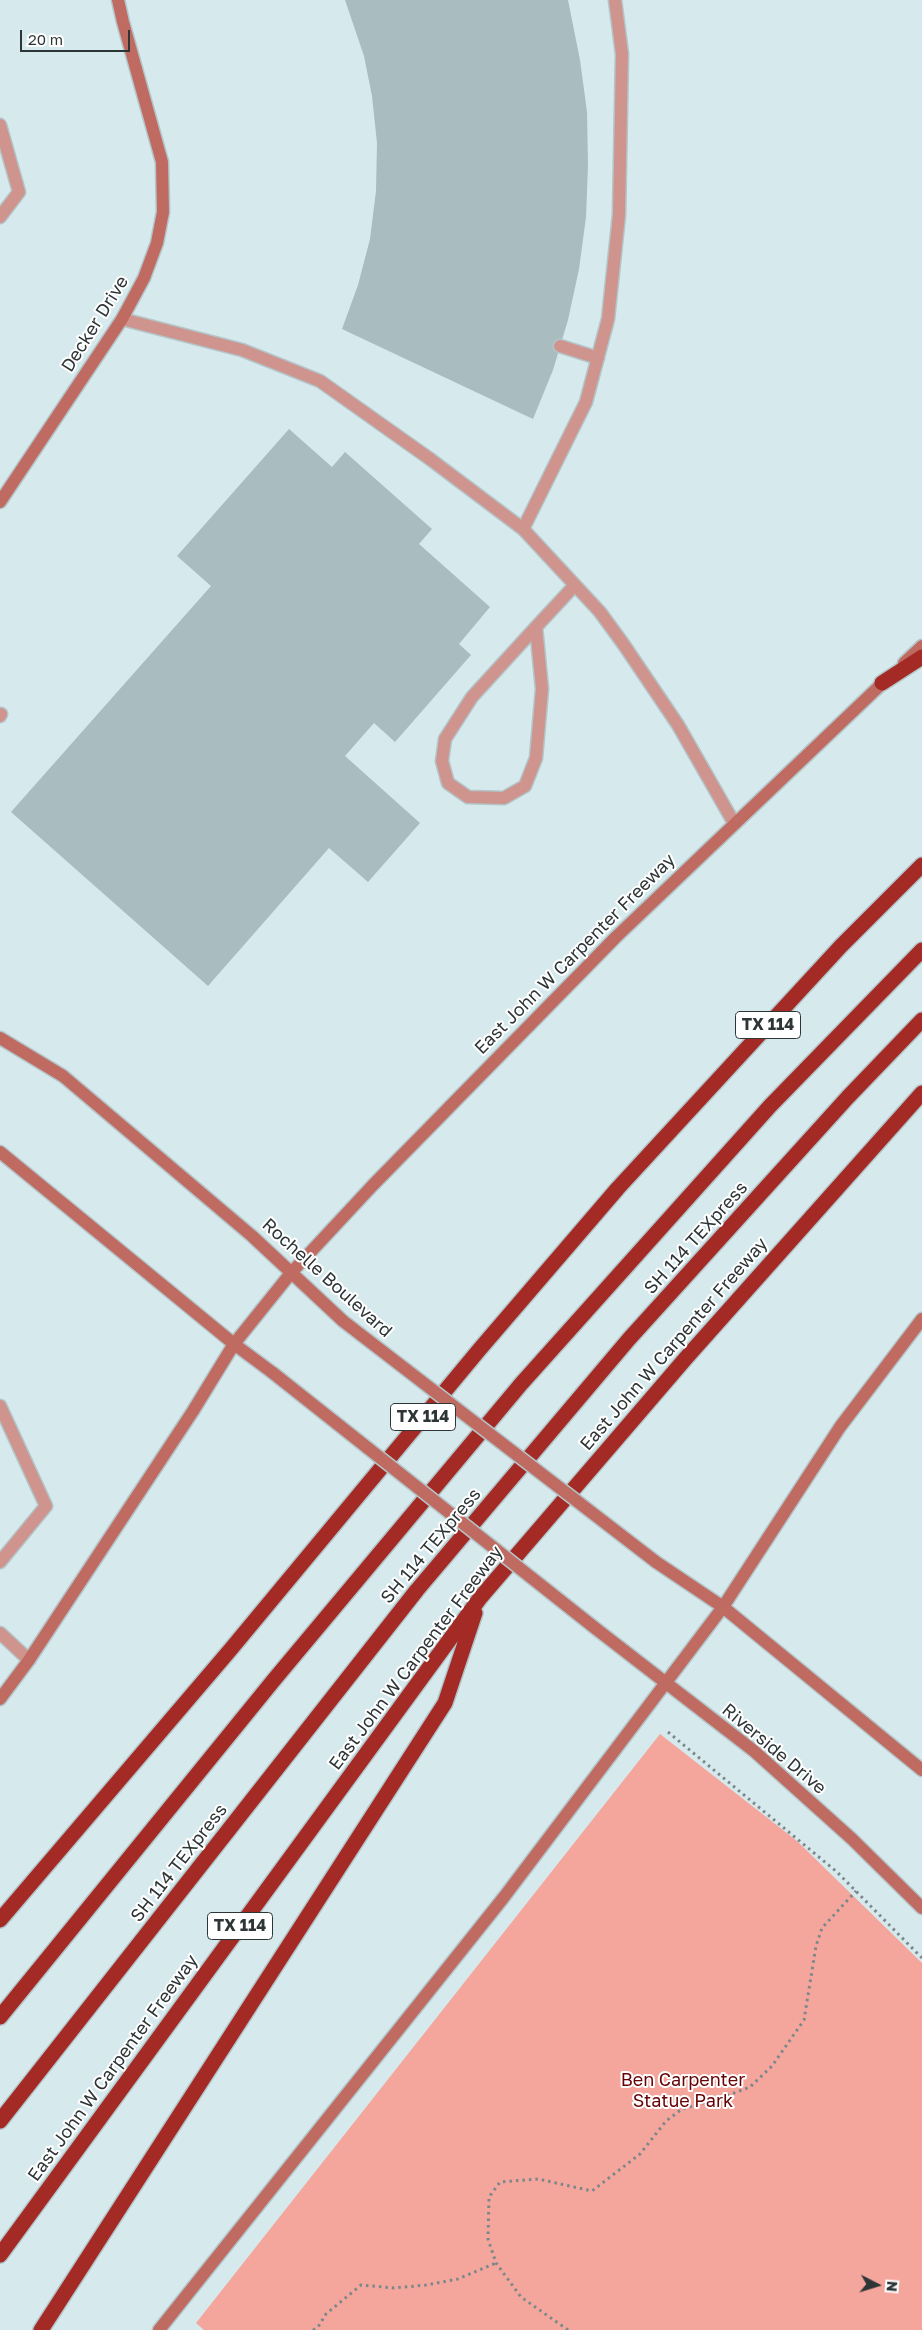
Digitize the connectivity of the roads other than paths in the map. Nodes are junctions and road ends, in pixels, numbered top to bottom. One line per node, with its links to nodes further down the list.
1 (118, 0): 5 (main road, Decker Drive)
2 (615, 0): 7 (lane)
3 (0, 125): 4 (lane)
4 (0, 217)
5 (122, 319): 8 (main road, Decker Drive); 9 (lane)
6 (560, 346): 7 (lane)
7 (598, 358): 9 (lane)
8 (0, 502)
9 (523, 530): 10 (lane)
10 (575, 585): 11 (lane); 15 (lane)
11 (536, 627): 11 (lane)
12 (922, 646): 14 (main road, East John W Carpenter Freeway)
13 (922, 657): 14 (highway)
14 (882, 683): 15 (main road, East John W Carpenter Freeway)
15 (734, 823): 22 (main road, East John W Carpenter Freeway)
16 (922, 865): 36 (highway, TX 114)
17 (922, 950): 35 (highway, SH 114 TEXpress)
18 (922, 1020): 39 (highway, SH 114 TEXpress)
19 (0, 1038): 22 (main road, Rochelle Boulevard)
20 (922, 1094): 27 (highway, East John W Carpenter Freeway / TX 114)
21 (0, 1152): 24 (main road)
22 (291, 1273): 24 (main road, East John W Carpenter Freeway); 28 (main road, Rochelle Boulevard, bridge)
23 (922, 1319): 28 (main road)
24 (234, 1344): 30 (main road, East John W Carpenter Freeway); 31 (main road, Riverside Drive, bridge)
25 (0, 1406): 26 (lane)
26 (0, 1562)
27 (480, 1598): 40 (highway, East John W Carpenter Freeway / TX 114); 41 (highway)
28 (723, 1607): 31 (main road); 33 (main road)
29 (0, 1633): 30 (lane)
30 (29, 1660): 32 (main road, East John W Carpenter Freeway)
31 (665, 1682): 34 (main road, Riverside Drive); 42 (main road)
32 (0, 1699)
33 (922, 1770)
34 (922, 1908)
35 (85, 1912): 37 (highway); 38 (highway, SH 114 TEXpress)
36 (0, 1920)
37 (0, 2009)
38 (0, 2016)
39 (0, 2121)
40 (0, 2254)
41 (41, 2330)
42 (160, 2330)

